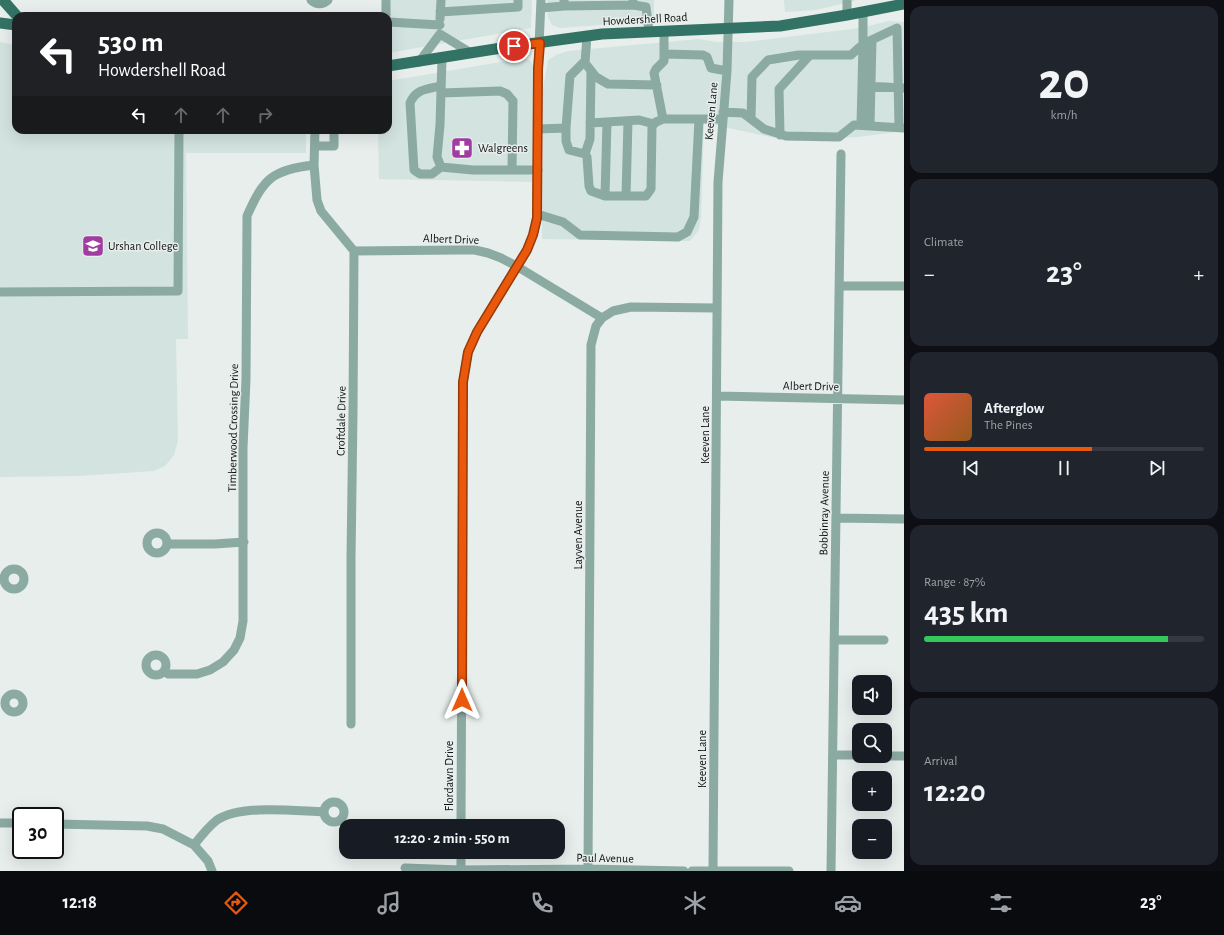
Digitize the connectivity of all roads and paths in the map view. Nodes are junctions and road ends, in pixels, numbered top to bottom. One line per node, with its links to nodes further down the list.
1 (2, 0): 13 (main road)
2 (311, 0): 3 (street)
3 (328, 0)
4 (386, 0): 14 (street)
5 (441, 0): 15 (street)
6 (518, 0): 15 (street)
7 (729, 0): 21 (street, Keeven Lane)
8 (847, 0): 17 (street)
9 (564, 3): 10 (street); 11 (street)
10 (633, 3): 25 (street)
11 (541, 4): 28 (street, Flordawn Drive)
12 (904, 4): 16 (main road, Howdershell Road)
13 (13, 12)
14 (386, 12)
15 (440, 12): 23 (street)
16 (863, 12): 17 (main road, Howdershell Road); 29 (street)
17 (847, 15): 21 (main road, Howdershell Road)
18 (0, 23): 20 (main road)
19 (392, 23): 23 (street)
20 (12, 24)
21 (729, 28): 24 (main road, Howdershell Road); 37 (street, Keeven Lane)
22 (901, 28): 27 (street); 41 (street)
23 (440, 29): 30 (street); 35 (street)
24 (664, 31): 25 (main road, Howdershell Road); 31 (street)
25 (649, 32): 26 (main road, Howdershell Road)
26 (587, 36): 28 (main road, Howdershell Road); 34 (street)
27 (872, 40): 29 (street); 40 (street)
28 (540, 43): 30 (main road, Howdershell Road); 54 (street, Flordawn Drive)
29 (863, 44): 32 (street); 40 (street)
30 (471, 53): 33 (main road, Howdershell Road)
31 (664, 54): 37 (street); 39 (street)
32 (810, 54): 46 (street); 58 (street)
33 (442, 58): 35 (main road, Howdershell Road); 42 (street)
34 (585, 61): 38 (street); 53 (street)
35 (419, 62): 36 (main road, Howdershell Road)
36 (392, 65)
37 (727, 71): 43 (street, Keeven Lane)
38 (592, 72): 39 (street); 49 (street)
39 (656, 85): 44 (street)
40 (867, 86): 41 (street); 51 (street)
41 (901, 88): 52 (street)
42 (441, 89): 63 (street); 63 (street); 64 (street)
43 (723, 116): 45 (street); 46 (street); 74 (street, Keeven Lane)
44 (663, 119): 45 (street); 50 (street)
45 (699, 119): 68 (street)
46 (751, 119): 58 (street)
47 (628, 121): 48 (street); 50 (street); 67 (street)
48 (607, 122): 49 (street); 66 (street)
49 (590, 123): 60 (street)
50 (654, 124): 67 (street)
51 (865, 125): 52 (street); 58 (street)
52 (902, 127)
53 (566, 128): 54 (street); 60 (street)
54 (538, 129): 65 (street, Flordawn Drive)
55 (178, 134): 73 (street)
56 (315, 134): 59 (street)
57 (334, 134): 59 (street)
58 (780, 135)
59 (315, 146): 62 (street)
60 (585, 154): 66 (street)
61 (841, 154): 71 (street, Bobbinray Avenue)
62 (314, 165): 69 (street); 81 (street, Timberwood Crossing Drive)
63 (441, 167): 64 (street)
64 (512, 170): 65 (street)
65 (538, 170): 68 (street, Flordawn Drive)
66 (605, 196): 67 (street)
67 (626, 196)
68 (537, 214): 70 (street, Flordawn Drive)
69 (354, 251): 70 (street, Albert Drive); 86 (street, Croftdale Drive)
70 (518, 267): 75 (street, Albert Drive); 92 (street, Flordawn Drive)
71 (839, 286): 72 (street); 77 (street, Bobbinray Avenue)
72 (904, 286)
73 (0, 292)
74 (716, 308): 75 (street); 76 (street, Keeven Lane)
75 (602, 318): 99 (street, Layven Avenue)
76 (717, 396): 77 (street, Albert Drive); 104 (street, Keeven Lane)
77 (838, 399): 78 (street, Albert Drive); 79 (street, Bobbinray Avenue)
78 (904, 400)
79 (836, 518): 80 (street); 83 (street, Bobbinray Avenue)
80 (904, 519)
81 (244, 542): 82 (street); 85 (street, Timberwood Crossing Drive)
82 (167, 544)
83 (834, 640): 84 (street); 87 (street, Bobbinray Avenue)
84 (884, 640)
85 (164, 671)
86 (351, 724)
87 (833, 755): 88 (street); 106 (street, Bobbinray Avenue)
88 (852, 755)
89 (892, 756): 90 (street)
90 (904, 756)
91 (324, 812): 96 (street)
92 (461, 819)
93 (0, 822): 94 (street)
94 (12, 823)
95 (64, 824): 96 (street)
96 (194, 845): 100 (street)
97 (461, 859): 101 (street)
98 (405, 868): 101 (street, Paul Avenue)
99 (588, 870): 101 (street, Paul Avenue); 102 (street, Paul Avenue)
100 (212, 871)
101 (461, 871)
102 (684, 871)
103 (692, 871): 104 (street)
104 (713, 871): 105 (street)
105 (789, 871)
106 (831, 871)

